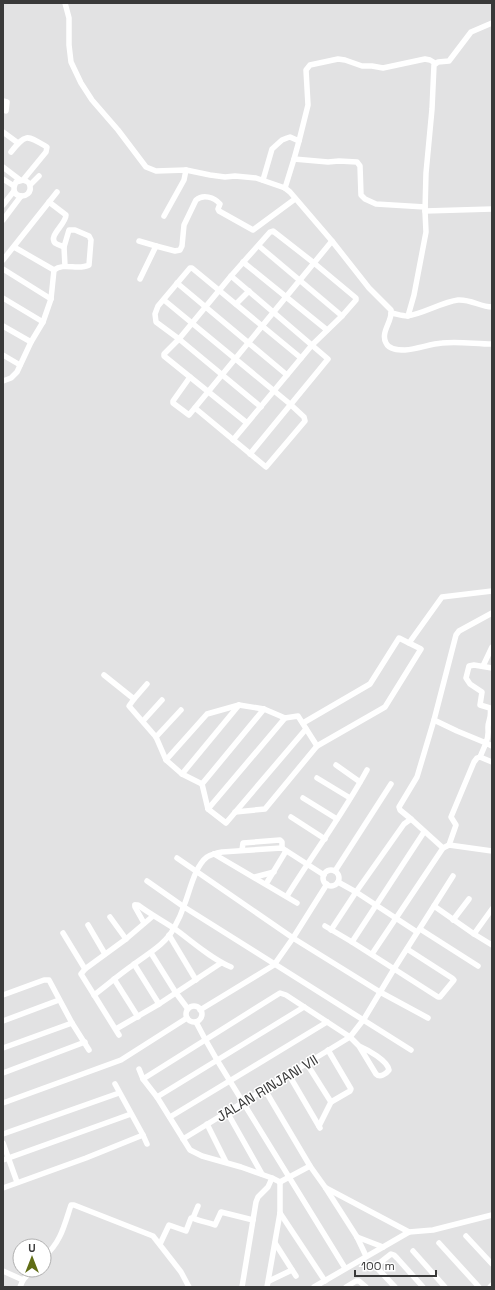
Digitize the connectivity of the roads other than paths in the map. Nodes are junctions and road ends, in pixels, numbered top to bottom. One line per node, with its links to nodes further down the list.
1 (65, 3): 12 (street)
2 (492, 24): 3 (street)
3 (435, 63): 7 (street); 25 (street)
4 (3, 101): 5 (street)
5 (6, 111)
6 (3, 132): 8 (street)
7 (299, 141): 10 (street); 16 (street)
8 (18, 143): 9 (street); 15 (street)
9 (11, 152)
10 (294, 159): 18 (street); 25 (street)
11 (3, 168): 15 (street)
12 (186, 170): 16 (street); 27 (street)
13 (39, 176): 17 (street)
14 (3, 179): 19 (street)
15 (22, 180): 17 (street); 19 (street)
16 (263, 180): 18 (street)
17 (30, 185): 21 (street)
18 (285, 188): 22 (street)
19 (14, 189): 21 (street); 24 (street)
20 (57, 192): 23 (street)
21 (21, 196): 28 (street)
22 (295, 199): 30 (street); 31 (street)
23 (49, 202): 33 (street); 34 (street)
24 (3, 205)
25 (425, 209): 26 (street); 57 (street)
26 (492, 209)
27 (164, 216)
28 (3, 220)
29 (139, 241): 31 (street)
30 (332, 241): 37 (street); 55 (street)
31 (156, 246): 42 (street)
32 (258, 246): 36 (street); 37 (street); 43 (street)
33 (14, 247): 35 (street); 40 (street)
34 (64, 247): 38 (street); 38 (street)
35 (3, 260)
36 (244, 262): 41 (street); 47 (street)
37 (314, 263): 43 (street); 56 (street)
38 (65, 266): 40 (street)
39 (3, 269): 49 (street)
40 (54, 270): 49 (street)
41 (231, 276): 45 (street); 46 (street)
42 (140, 279)
43 (300, 280): 47 (street); 56 (street)
44 (177, 283): 45 (street); 50 (street); 52 (street)
45 (219, 290): 51 (street); 52 (street)
46 (248, 291): 51 (street); 54 (street)
47 (286, 297): 54 (street); 62 (street)
48 (3, 298): 58 (street)
49 (50, 299): 58 (street)
50 (164, 300): 59 (street); 63 (street)
51 (236, 304): 61 (street)
52 (206, 307): 59 (street); 65 (street)
53 (492, 307): 57 (street)
54 (274, 312): 61 (street); 67 (street)
55 (392, 312): 57 (street); 66 (street)
56 (342, 316): 62 (street)
57 (408, 316)
58 (43, 322): 64 (street)
59 (192, 323): 63 (street); 70 (street)
60 (3, 326): 64 (street)
61 (262, 326): 65 (street); 69 (street)
62 (327, 330): 67 (street)
63 (179, 339): 72 (street); 74 (street)
64 (31, 342): 71 (street)
65 (249, 342): 70 (street); 73 (street)
66 (492, 344)
67 (312, 345): 69 (street); 78 (street)
68 (3, 355): 71 (street)
69 (301, 358): 73 (street)
70 (235, 359): 72 (street); 77 (street)
71 (20, 365): 75 (street)
72 (222, 375): 76 (street); 79 (street)
73 (287, 375): 77 (street)
74 (190, 377): 76 (street); 80 (street)
75 (3, 381)
76 (208, 391): 80 (street); 81 (street)
77 (274, 391): 78 (street); 79 (street)
78 (290, 404): 83 (street); 83 (street)
79 (261, 407): 81 (street)
80 (195, 408): 82 (street)
81 (247, 423): 82 (street)
82 (233, 440): 83 (street)
83 (250, 454)
84 (492, 592): 86 (street)
85 (492, 613): 98 (street)
86 (409, 643): 100 (street); 104 (street)
87 (492, 647): 88 (street)
88 (483, 666): 89 (street); 103 (street)
89 (492, 668)
90 (104, 675): 92 (street)
91 (148, 684): 92 (street)
92 (134, 699): 99 (street)
93 (162, 700): 99 (street)
94 (240, 705): 95 (street); 106 (street); 110 (street)
95 (264, 709): 97 (street); 113 (street)
96 (181, 710): 102 (street)
97 (285, 718): 100 (street); 117 (street)
98 (434, 720): 103 (street); 121 (street)
99 (143, 721): 102 (street)
100 (303, 723): 101 (street)
101 (306, 729): 104 (street); 118 (street)
102 (156, 737): 106 (street)
103 (489, 745): 105 (street)
104 (317, 746): 118 (street)
105 (480, 757): 107 (street); 124 (street)
106 (166, 760): 110 (street)
107 (492, 762)
108 (341, 766): 112 (street)
109 (367, 770): 112 (street)
110 (182, 774): 113 (street)
111 (318, 778): 116 (street)
112 (360, 782): 116 (street)
113 (202, 784): 117 (street)
114 (391, 784): 132 (street)
115 (303, 798): 120 (street)
116 (350, 798): 120 (street)
117 (208, 809): 118 (street)
118 (235, 812)
119 (291, 818): 123 (street)
120 (337, 819): 123 (street)
121 (411, 819): 122 (street); 141 (street)
122 (424, 832): 125 (street); 145 (street)
123 (325, 839): 130 (street)
124 (449, 845): 125 (street); 127 (street)
125 (443, 848): 151 (street)
126 (284, 850): 128 (street); 130 (street); 133 (street)
127 (492, 851)
128 (214, 854): 131 (street); 136 (street)
129 (177, 858): 131 (street)
130 (307, 864): 134 (street); 142 (street)
131 (197, 871): 147 (street); 162 (street)
132 (336, 871): 134 (street); 138 (street)
133 (274, 872): 136 (street); 139 (street)
134 (324, 875): 140 (street)
135 (453, 876): 146 (street, JALAN RINJANI VII)
136 (255, 877): 139 (street)
137 (147, 881): 147 (street)
138 (338, 882): 140 (street); 141 (street)
139 (266, 884): 142 (street)
140 (327, 884): 162 (street)
141 (356, 892): 145 (street); 157 (street)
142 (287, 896): 144 (street)
143 (469, 899): 152 (street)
144 (297, 903)
145 (377, 905): 151 (street); 164 (street)
146 (434, 906): 152 (street); 158 (street, JALAN RINJANI VII)
147 (184, 907): 156 (street); 172 (street)
148 (492, 909): 160 (street)
149 (110, 916): 163 (street)
150 (153, 916): 153 (street); 153 (street); 156 (street)
151 (396, 919): 158 (street); 169 (street)
152 (453, 920): 160 (street)
153 (144, 923): 163 (street)
154 (88, 925): 168 (street)
155 (325, 926): 157 (street)
156 (174, 928): 161 (street); 170 (street)
157 (331, 930): 164 (street)
158 (419, 930): 166 (street, JALAN RINJANI VII); 173 (street)
159 (63, 933): 175 (street)
160 (474, 934): 165 (street)
161 (169, 935): 167 (street); 178 (street)
162 (293, 938): 172 (street); 179 (street)
163 (126, 939): 168 (street)
164 (352, 942): 169 (street)
165 (492, 945)
166 (407, 949): 176 (street, JALAN RINJANI VII); 176 (street)
167 (151, 953): 171 (street); 180 (street)
168 (105, 954): 175 (street)
169 (372, 954): 176 (street)
170 (221, 963): 174 (street); 178 (street)
171 (134, 964): 177 (street); 184 (street)
172 (274, 965): 187 (street); 191 (street)
173 (478, 966)
174 (231, 967)
175 (85, 969): 182 (street)
176 (394, 969): 179 (street, JALAN RINJANI VII)
177 (114, 979): 182 (street); 188 (street)
178 (196, 980): 180 (street)
179 (380, 992): 190 (street); 191 (street, JALAN RINJANI VII)
180 (176, 993): 184 (street); 186 (street)
181 (3, 995): 183 (street)
182 (94, 995): 188 (street)
183 (59, 1000): 192 (street); 195 (street)
184 (159, 1004): 188 (street)
185 (304, 1007): 194 (street); 197 (street); 204 (street)
186 (188, 1009): 187 (street); 189 (street)
187 (200, 1010): 193 (street)
188 (138, 1017)
189 (187, 1018): 193 (street); 217 (street)
190 (428, 1018)
191 (364, 1019): 196 (street, JALAN RINJANI VII); 203 (street)
192 (3, 1021)
193 (196, 1022): 197 (street)
194 (327, 1022): 196 (street); 210 (street)
195 (72, 1023): 198 (street); 200 (street)
196 (350, 1036): 199 (street); 202 (street, JALAN RINJANI VII)
197 (205, 1040): 204 (street); 209 (street)
198 (85, 1042): 201 (street); 207 (street)
199 (358, 1046): 199 (street)
200 (3, 1048)
201 (89, 1050)
202 (328, 1050): 205 (street, JALAN RINJANI VII); 216 (street)
203 (411, 1050)
204 (217, 1060): 210 (street); 214 (street)
205 (307, 1064): 208 (street, JALAN RINJANI VII); 216 (street)
206 (139, 1069): 209 (street)
207 (3, 1073)
208 (289, 1075): 212 (street, JALAN RINJANI VII); 216 (street)
209 (143, 1079): 214 (street)
210 (230, 1081): 215 (street); 220 (street)
211 (115, 1084): 213 (street)
212 (265, 1090): 215 (street, JALAN RINJANI VII); 229 (street)
213 (119, 1093): 219 (street); 222 (street)
214 (157, 1097): 220 (street)
215 (244, 1102): 218 (street, JALAN RINJANI VII); 232 (street)
216 (331, 1102)
217 (3, 1103)
218 (227, 1112): 221 (street, JALAN RINJANI VII); 230 (street)
219 (131, 1114): 223 (street); 227 (street)
220 (170, 1118): 224 (street)
221 (207, 1124): 224 (street, JALAN RINJANI VII); 228 (street)
222 (3, 1134)
223 (143, 1135): 226 (street); 233 (street)
224 (184, 1139): 228 (street)
225 (3, 1143): 227 (street)
226 (146, 1144)
227 (6, 1159): 233 (street)
228 (226, 1162): 230 (street)
229 (310, 1166): 232 (street); 236 (street)
230 (262, 1174): 231 (street)
231 (272, 1178): 234 (street); 241 (street)
232 (288, 1178): 234 (street); 253 (street)
233 (17, 1182): 235 (street)
234 (280, 1182): 238 (street)
235 (3, 1188)
236 (325, 1188): 242 (street); 244 (street)
237 (198, 1206): 240 (street)
238 (280, 1213): 245 (street); 259 (street)
239 (492, 1215): 242 (street)
240 (194, 1218): 241 (street); 247 (street)
241 (253, 1220): 263 (street)
242 (409, 1232): 248 (street)
243 (466, 1236): 252 (street)
244 (357, 1237): 248 (street); 251 (street)
245 (275, 1243): 254 (street); 258 (street)
246 (439, 1243): 271 (street)
247 (160, 1244): 249 (street); 262 (street)
248 (383, 1247): 251 (street)
249 (52, 1249)
250 (413, 1251): 270 (street)
251 (366, 1256): 253 (street)
252 (492, 1264)
253 (345, 1268): 259 (street)
254 (292, 1270): 256 (street); 258 (street)
255 (3, 1271): 257 (street)
256 (296, 1276)
257 (23, 1280): 261 (street)
258 (269, 1281): 264 (street)
259 (325, 1281): 265 (street)
260 (492, 1285): 272 (street)
261 (20, 1287)
262 (189, 1287)
263 (242, 1287)
264 (267, 1287)
265 (314, 1287)
266 (346, 1287): 267 (street)
267 (366, 1287)
268 (395, 1287): 269 (street)
269 (423, 1287)
270 (445, 1287)
271 (479, 1287)
272 (490, 1287)

